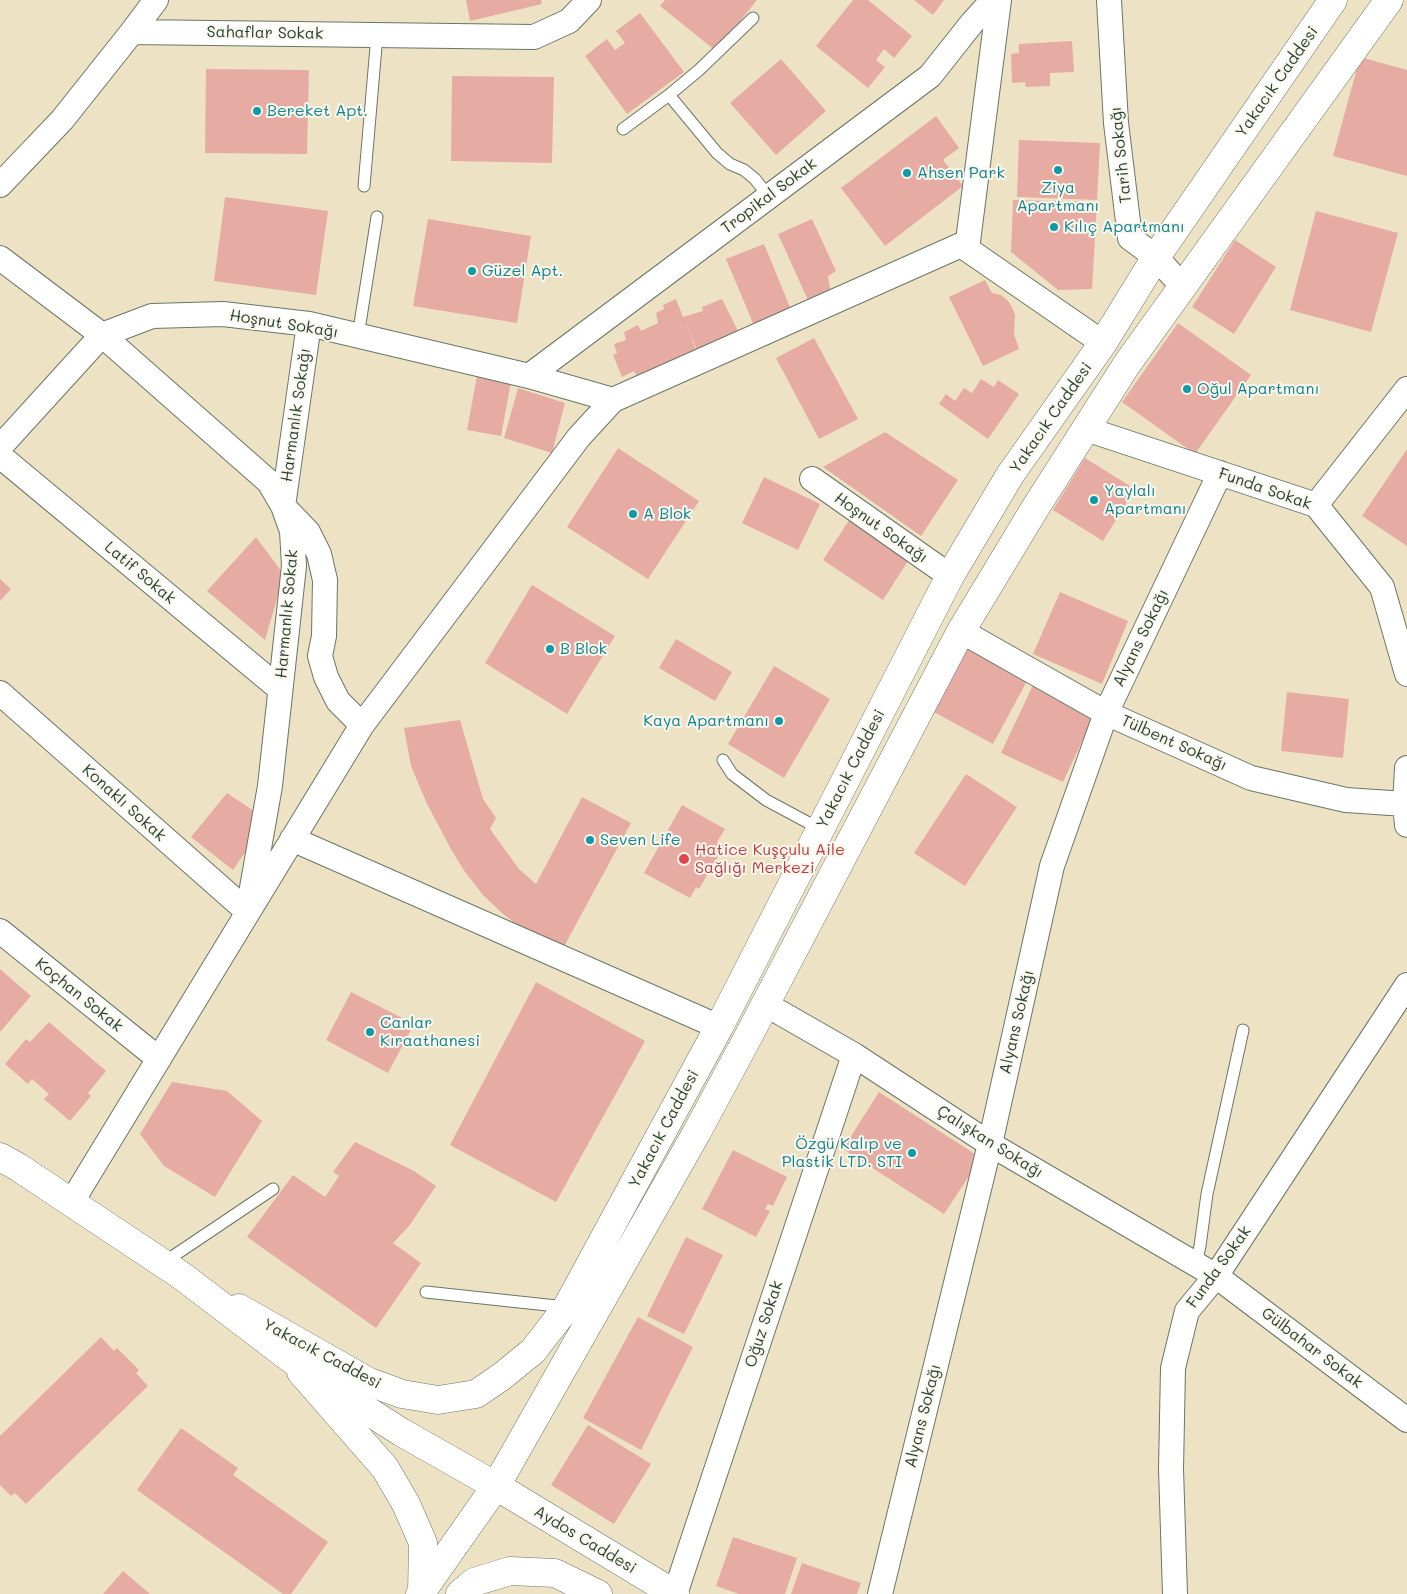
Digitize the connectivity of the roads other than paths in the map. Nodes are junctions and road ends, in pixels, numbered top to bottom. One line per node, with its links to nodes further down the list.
1 (156, 0): 9 (street)
2 (589, 0): 10 (street, Sahaflar Sokak)
3 (993, 0): 15 (street, Tropikal Sokak)
4 (999, 0): 17 (street)
5 (1109, 0): 18 (street, Tarih Sokağı)
6 (1333, 0): 18 (main road, Yakacık Caddesi)
7 (1389, 0): 20 (main road, Yakacık Caddesi)
8 (753, 18): 11 (lane)
9 (132, 32): 10 (street, Sahaflar Sokak); 13 (street)
10 (377, 35): 14 (lane)
11 (669, 95): 12 (lane); 15 (lane)
12 (623, 129)
13 (0, 185)
14 (364, 186)
15 (769, 197): 25 (street, Tropikal Sokak)
16 (377, 217): 23 (lane)
17 (967, 249): 24 (street); 27 (street)
18 (1156, 257): 20 (street, Tarih Sokağı); 24 (main road, Yakacık Caddesi)
19 (0, 258): 22 (street, Harmanlık Sokak)
20 (1183, 287): 28 (main road, Yakacık Caddesi)
21 (309, 324): 22 (street, Hoşnut Sokağı); 23 (street, Hoşnut Sokağı); 33 (street, Harmanlık Sokağı)
22 (102, 335): 29 (street, Hoşnut Sokağı); 33 (street, Harmanlık Sokak)
23 (358, 336): 25 (street, Hoşnut Sokağı)
24 (1103, 343): 35 (main road, Yakacık Caddesi)
25 (529, 376): 27 (street, Hoşnut Sokağı)
26 (1407, 389): 34 (street)
27 (613, 400): 42 (street)
28 (1086, 429): 31 (street, Funda Sokak); 36 (main road, Yakacık Caddesi)
29 (0, 447)
30 (0, 456): 39 (street, Latif Sokak)
31 (1220, 473): 34 (street, Funda Sokak); 41 (street, Alyans Sokağı)
32 (812, 479): 35 (street, Hoşnut Sokağı)
33 (283, 506): 37 (street); 39 (street, Harmanlık Sokak)
34 (1316, 506): 38 (street, Funda Sokak)
35 (950, 576): 46 (main road, Yakacık Caddesi)
36 (961, 632): 41 (street, Tülbent Sokağı); 51 (main road, Yakacık Caddesi)
37 (324, 636): 39 (street); 42 (street)
38 (1407, 674)
39 (281, 680): 48 (street, Harmanlık Sokak)
40 (0, 693): 48 (street, Konaklı Sokak)
41 (1106, 712): 45 (street, Tülbent Sokağı); 56 (street, Alyans Sokağı)
42 (362, 725): 47 (street)
43 (723, 760): 46 (lane)
44 (1407, 768): 45 (street)
45 (1406, 814)
46 (820, 828): 52 (main road, Yakacık Caddesi)
47 (292, 839): 48 (street); 52 (street)
48 (248, 912): 55 (street)
49 (0, 931): 55 (street, Koçhan Sokak)
50 (1407, 985): 63 (street, Funda Sokak)
51 (765, 1004): 54 (street, Çalışkan Sokağı); 68 (main road, Yakacık Caddesi)
52 (719, 1027): 65 (main road, Yakacık Caddesi)
53 (1243, 1030): 61 (lane)
54 (854, 1055): 56 (street, Çalışkan Sokağı); 72 (street, Oğuz Sokak)
55 (159, 1059): 60 (street)
56 (990, 1144): 61 (street, Çalışkan Sokağı); 73 (street, Alyans Sokağı)
57 (0, 1157): 60 (main road, Yakacık Caddesi)
58 (0, 1181): 60 (main road)
59 (273, 1189): 62 (lane)
60 (63, 1197): 62 (main road, Yakacık Caddesi)
61 (1196, 1264): 63 (street, Çalışkan Sokağı)
62 (173, 1270): 65 (main road, Yakacık Caddesi); 66 (main road, Yakacık Caddesi)
63 (1216, 1276): 67 (street, Gülbahar Sokak); 74 (street, Funda Sokak)
64 (426, 1292): 65 (lane)
65 (567, 1308)
66 (286, 1356): 68 (main road, Yakacık Caddesi); 70 (main road, Yakacık Caddesi)
67 (1407, 1420)
68 (496, 1486): 70 (main road, Yakacık Caddesi); 72 (main road, Aydos Caddesi)
69 (471, 1590): 71 (main road)
70 (421, 1593)
71 (598, 1594)
72 (675, 1594)
73 (880, 1594)
74 (1175, 1594)

